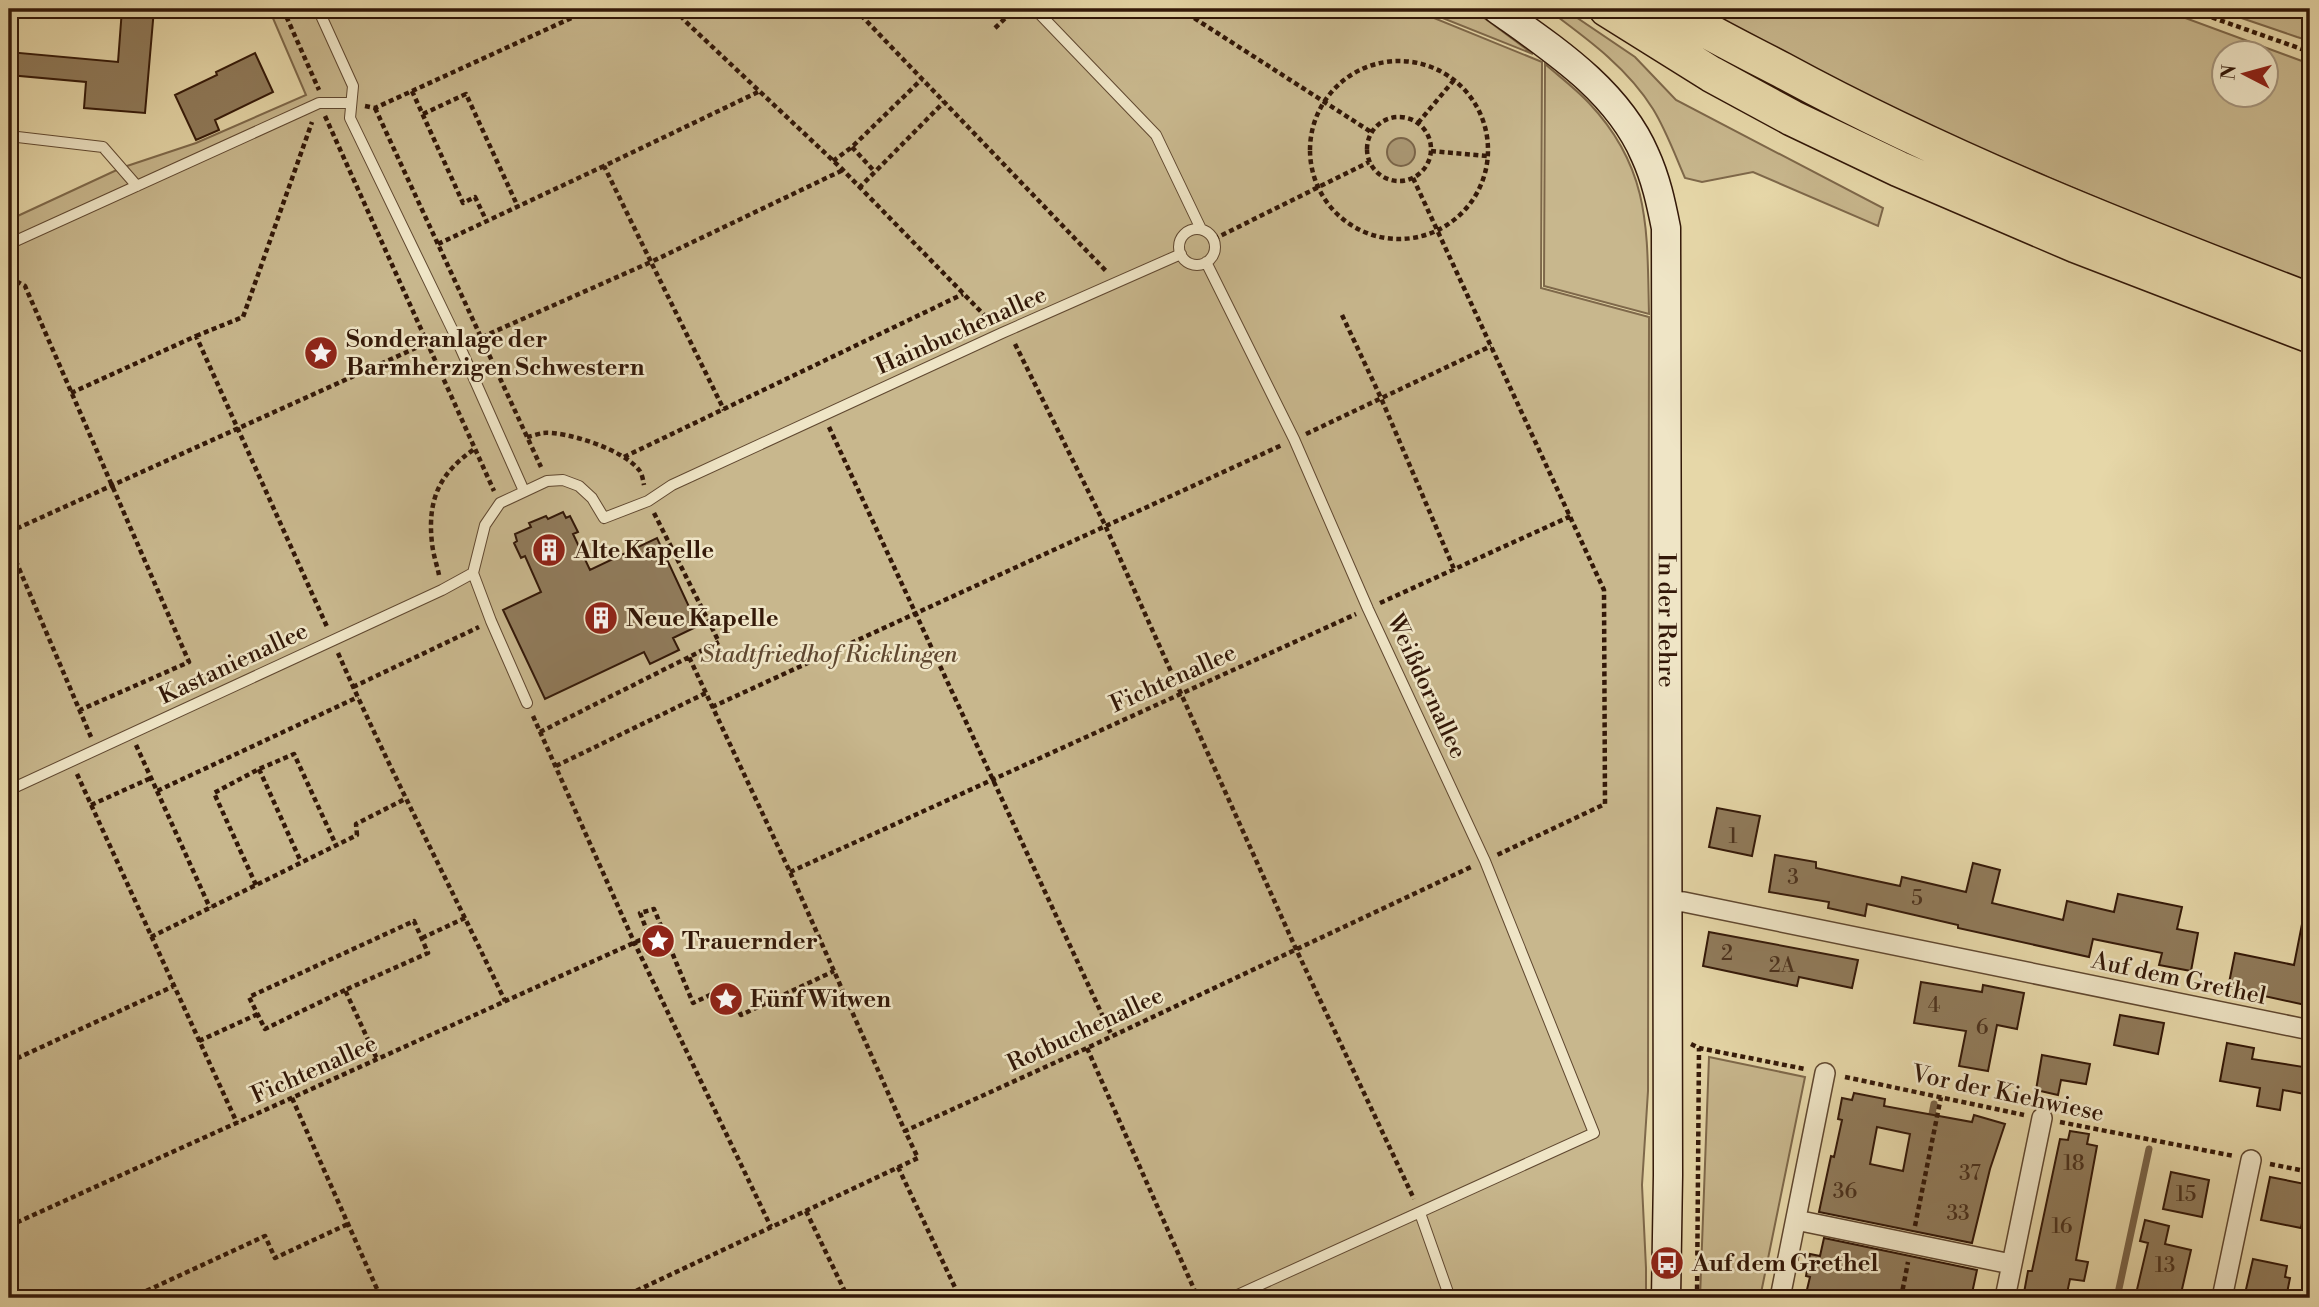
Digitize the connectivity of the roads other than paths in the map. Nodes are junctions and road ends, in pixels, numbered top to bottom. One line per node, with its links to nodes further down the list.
1 (318, 9): 6 (lane)
2 (1035, 9): 9 (lane)
3 (1497, 9): 19 (street, In der Rehre)
4 (1607, 9): 14 (highway)
5 (1671, 9): 13 (highway)
6 (351, 103): 8 (lane); 15 (lane)
7 (9, 136): 8 (lane)
8 (137, 186): 10 (lane)
9 (1201, 229): 11 (lane); 12 (lane)
10 (9, 244)
11 (1181, 254): 12 (lane); 15 (lane, Hainbuchenallee)
12 (1206, 262): 24 (lane, Weißdornallee)
13 (2310, 301)
14 (2310, 335)
15 (524, 491): 16 (lane)
16 (473, 573): 17 (lane); 18 (lane, Kastanienallee)
17 (527, 702)
18 (9, 790)
19 (1667, 901): 20 (street, Auf dem Grethel); 29 (street, In der Rehre)
20 (2310, 1030)
21 (1825, 1073): 25 (street)
22 (2042, 1118): 26 (street)
23 (2251, 1160): 32 (street)
24 (1420, 1213): 27 (lane); 28 (lane)
25 (1796, 1220): 26 (street); 30 (street)
26 (2011, 1264): 31 (street)
27 (1231, 1298)
28 (1450, 1298)
29 (1666, 1298)
30 (1780, 1298)
31 (2005, 1298)
32 (2222, 1298)

